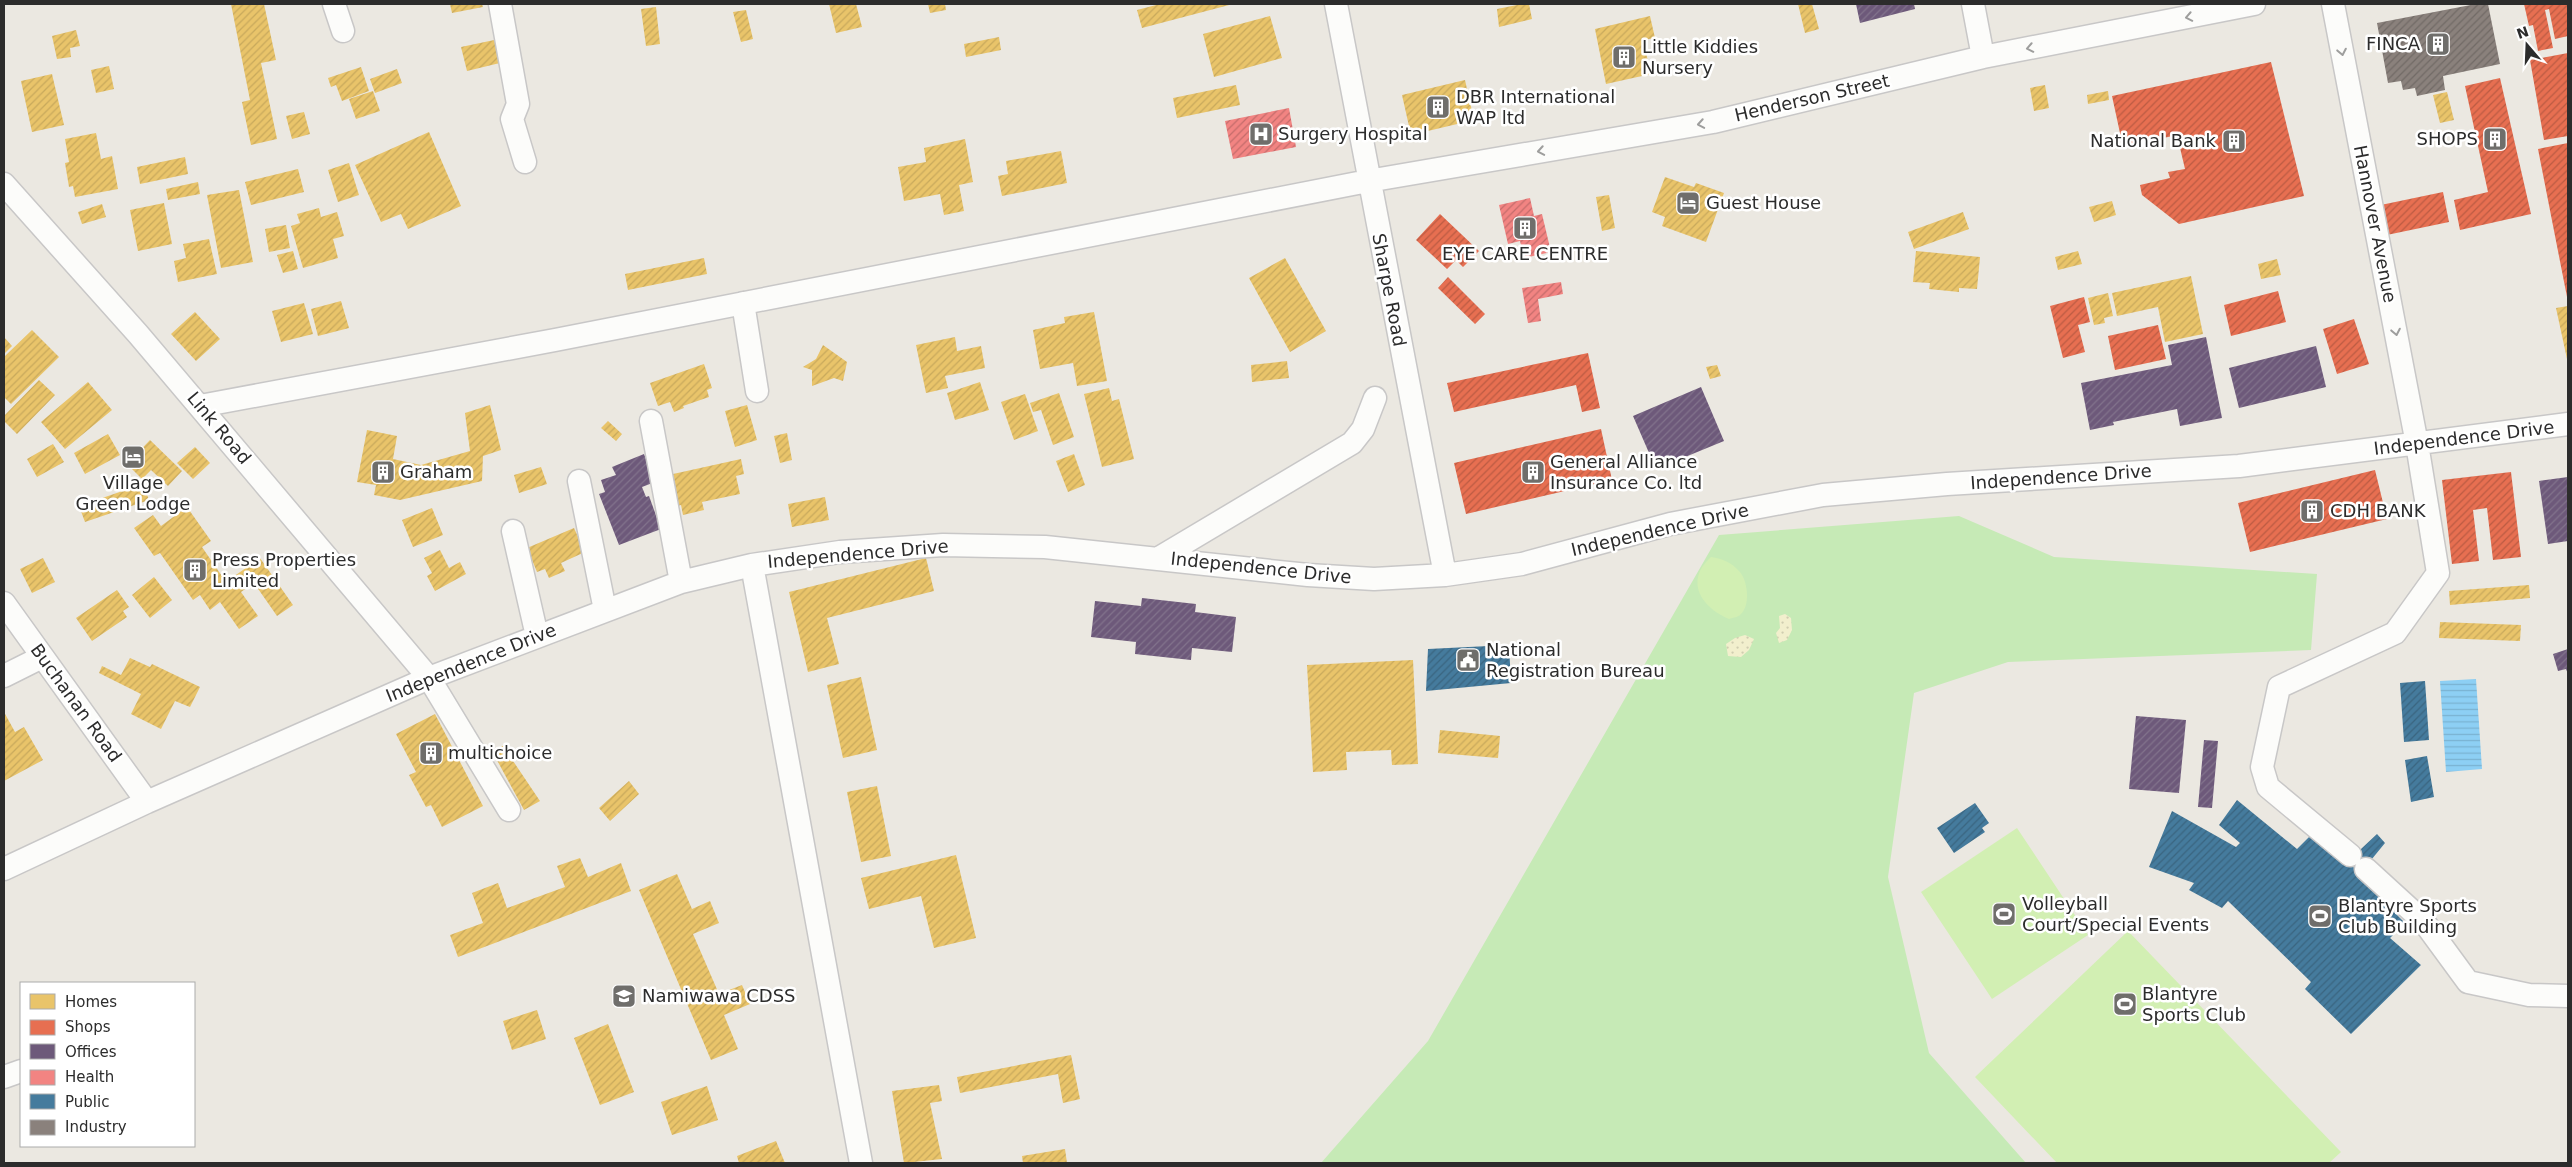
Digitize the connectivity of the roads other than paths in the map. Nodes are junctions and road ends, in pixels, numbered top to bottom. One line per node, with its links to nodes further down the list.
1 (334, 4): 7 (street)
2 (500, 4): 9 (street)
3 (1336, 4): 10 (street, Sharpe Road)
4 (1973, 4): 8 (street)
5 (2254, 4): 8 (street, Henderson Street, one-way to 8)
6 (2333, 4): 18 (street, Hannover Avenue, one-way to 18)
7 (343, 31)
8 (1983, 57): 10 (street, Henderson Street, one-way to 10)
9 (526, 162)
10 (1368, 180): 12 (street, Henderson Street); 23 (street, Sharpe Road)
11 (4, 184): 15 (street, Link Road)
12 (744, 303): 13 (street); 15 (street, Henderson Street)
13 (756, 391)
14 (1375, 398): 21 (street)
15 (200, 406): 30 (street, Link Road)
16 (651, 421): 24 (street)
17 (2568, 424): 18 (street, Independence Drive)
18 (2417, 444): 23 (street, Independence Drive); 34 (street, Hannover Avenue)
19 (579, 481): 26 (street)
20 (513, 531): 27 (street)
21 (1160, 558): 22 (street, Independence Drive); 23 (street, Independence Drive)
22 (752, 564): 24 (street, Independence Drive); 37 (street)
23 (1445, 575)
24 (681, 582): 26 (street, Independence Drive)
25 (4, 603): 28 (street, Buchanan Road)
26 (605, 610): 27 (street, Independence Drive)
27 (538, 636): 30 (street, Independence Drive)
28 (42, 657): 29 (street); 31 (street, Buchanan Road)
29 (4, 676)
30 (429, 678): 31 (street, Independence Drive); 32 (street, Link Road)
31 (147, 802): 33 (street, Independence Drive)
32 (509, 810)
33 (4, 869)
34 (2568, 996)
35 (20, 1071): 36 (street)
36 (4, 1077)
37 (861, 1163)

